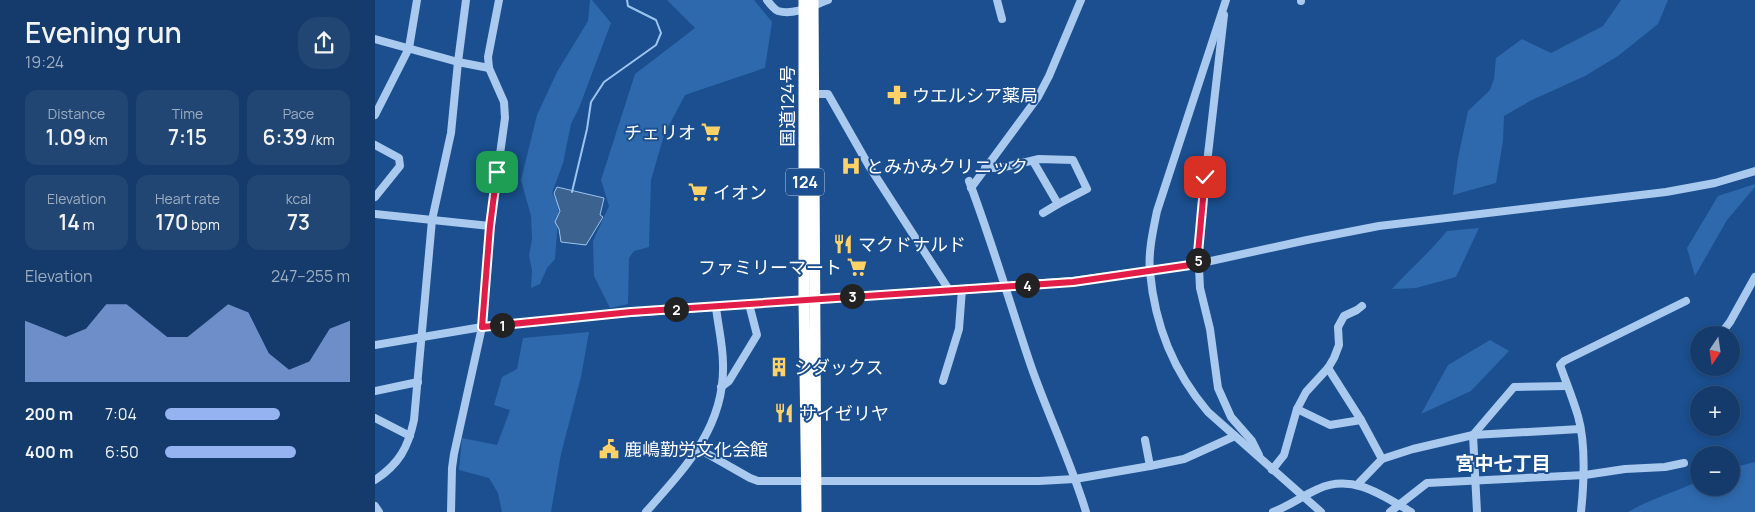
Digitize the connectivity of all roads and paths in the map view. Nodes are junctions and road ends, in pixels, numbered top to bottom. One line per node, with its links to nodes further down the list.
1 (417, 0): 12 (street)
2 (466, 0): 13 (street)
3 (499, 0): 14 (street)
4 (767, 0): 9 (street)
5 (828, 0): 9 (street)
6 (997, 0): 10 (street)
7 (1081, 0): 19 (street)
8 (1225, 3): 27 (street); 28 (street)
9 (809, 4): 15 (highway, 国道124号 / 124)
10 (1002, 19)
11 (375, 39): 12 (street)
12 (409, 48): 13 (street); 16 (street)
13 (458, 62): 14 (street); 25 (street)
14 (489, 68): 26 (street)
15 (809, 94): 32 (street); 33 (highway, 国道124号 / 124)
16 (375, 115)
17 (375, 145): 21 (street)
18 (1033, 161): 19 (street); 22 (street); 22 (street)
19 (985, 168): 30 (street)
20 (1755, 171): 27 (street)
21 (376, 193)
22 (1058, 204): 23 (street)
23 (1043, 213)
24 (375, 214): 25 (street)
25 (432, 220): 26 (street); 40 (street)
26 (490, 226): 39 (street)
27 (1197, 264): 28 (street); 58 (street)
28 (1150, 271): 30 (street); 54 (street)
29 (1755, 277): 38 (street)
30 (1005, 286): 31 (street); 63 (street)
31 (962, 289): 32 (street); 43 (street)
32 (949, 290): 33 (street)
33 (810, 299): 35 (street); 66 (highway, 国道124号 / 124)
34 (1686, 301): 45 (street)
35 (749, 304): 37 (street); 46 (street)
36 (1362, 306): 42 (street)
37 (716, 307): 39 (street); 46 (street)
38 (1727, 326)
39 (482, 327): 40 (street); 72 (street)
40 (421, 336): 41 (street); 44 (street)
41 (375, 345)
42 (1328, 368): 48 (street); 50 (street)
43 (943, 381)
44 (418, 382): 47 (street); 53 (street)
45 (1567, 386): 51 (street); 52 (street)
46 (721, 387): 56 (street)
47 (375, 391)
48 (1297, 408): 50 (street); 61 (street)
49 (375, 418): 53 (street)
50 (1361, 420): 57 (street)
51 (1581, 429): 52 (street); 62 (street)
52 (1473, 435): 57 (street); 65 (street)
53 (410, 436): 64 (street)
54 (1235, 436): 58 (street); 60 (street)
55 (1145, 440): 60 (street)
56 (699, 449): 66 (street); 73 (street)
57 (1382, 459): 67 (street)
58 (1261, 460): 61 (street)
59 (1684, 463): 62 (street)
60 (1151, 466): 63 (street)
61 (1272, 470): 68 (street)
62 (1585, 476): 65 (street); 82 (street)
63 (1075, 479): 66 (street); 76 (street)
64 (375, 480)
65 (1475, 480): 69 (street); 81 (street)
66 (811, 481): 74 (highway, 国道124号 / 124); 75 (highway, 国道124号 / 124)
67 (1357, 485): 68 (street); 69 (street)
68 (1304, 497): 77 (street); 78 (street)
69 (1399, 505): 79 (street); 80 (street)
70 (375, 506): 71 (street)
71 (379, 512)
72 (451, 512)
73 (646, 512)
74 (807, 512)
75 (816, 512)
76 (1086, 512)
77 (1273, 512)
78 (1321, 512)
79 (1390, 512)
80 (1411, 512)
81 (1479, 512)
82 (1581, 512)

